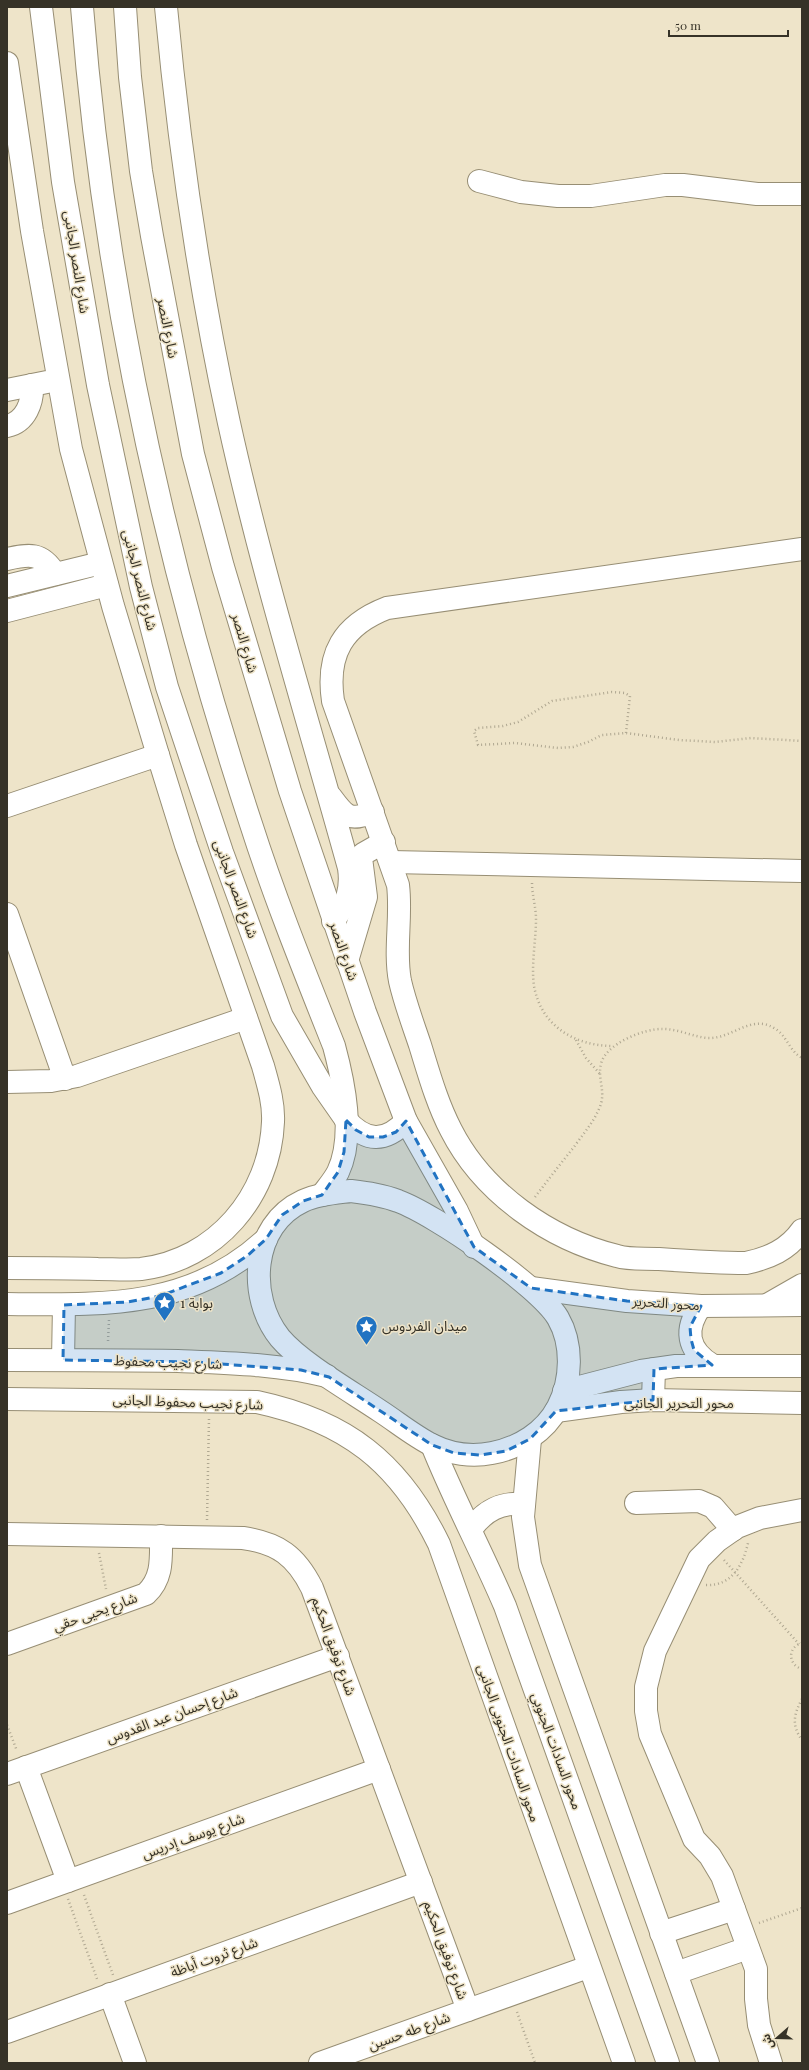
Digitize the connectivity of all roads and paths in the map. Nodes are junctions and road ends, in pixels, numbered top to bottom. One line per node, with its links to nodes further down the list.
1 (41, 7): 39 (street, شارع النصر الجانبى)
2 (82, 7): 39 (street)
3 (125, 7): 30 (street, شارع النصر)
4 (166, 7): 22 (street)
5 (8, 75): 8 (street)
6 (479, 181): 7 (street)
7 (802, 194)
8 (58, 380): 9 (street); 14 (street)
9 (32, 385): 10 (street); 11 (street)
10 (7, 390)
11 (7, 426)
12 (802, 548): 24 (street)
13 (7, 559): 15 (street)
14 (101, 562): 15 (street); 16 (street)
15 (55, 574): 17 (street)
16 (107, 585): 18 (street); 21 (street)
17 (8, 586): 18 (street)
18 (11, 610)
19 (626, 733): 19 (path); 20 (path)
20 (802, 741)
21 (158, 755): 23 (street); 32 (street)
22 (328, 794): 24 (street); 30 (street)
23 (7, 806)
24 (373, 812): 25 (street)
25 (384, 842): 26 (street); 31 (street)
26 (391, 862): 27 (street); 42 (street)
27 (532, 865): 28 (street); 33 (path)
28 (802, 871)
29 (7, 914): 37 (street)
30 (333, 921): 31 (street, شارع النصر)
31 (348, 962): 40 (street, شارع النصر)
32 (246, 1018): 37 (street); 46 (street)
33 (575, 1039): 34 (path); 36 (path)
34 (614, 1046): 35 (path); 36 (path)
35 (802, 1058)
36 (601, 1076): 42 (path)
37 (65, 1079): 38 (street)
38 (7, 1082)
39 (346, 1120): 40 (street, شارع النصر الجانبى); 41 (street)
40 (406, 1122): 45 (street, شارع النصر)
41 (322, 1195): 44 (street); 45 (street)
42 (523, 1213): 43 (street)
43 (802, 1230)
44 (266, 1239): 50 (street); 61 (street)
45 (474, 1246): 48 (street)
46 (7, 1268)
47 (802, 1285): 52 (street)
48 (531, 1288): 54 (street, محور التحرير); 62 (street)
49 (7, 1304): 51 (street)
50 (109, 1304): 51 (street); 57 (path)
51 (64, 1305): 56 (street)
52 (767, 1305): 53 (street, محور التحرير); 54 (street, محور التحرير)
53 (802, 1305)
54 (701, 1306): 58 (street)
55 (7, 1360): 56 (street, شارع نجيب محفوظ)
56 (64, 1360): 57 (street, شارع نجيب محفوظ)
57 (108, 1360): 61 (street, شارع نجيب محفوظ)
58 (712, 1365): 59 (street); 60 (street)
59 (802, 1366)
60 (654, 1369): 62 (street); 64 (street)
61 (328, 1377): 70 (street)
62 (564, 1391): 67 (street)
63 (7, 1400): 65 (street, شارع نجيب محفوظ الجانبى)
64 (653, 1400): 66 (street, محور التحرير الجانبى); 67 (street, محور التحرير الجانبى)
65 (209, 1401): 69 (street, شارع نجيب محفوظ الجانبى); 80 (path)
66 (802, 1403)
67 (556, 1411): 68 (street)
68 (530, 1439): 70 (street); 72 (street)
69 (360, 1444): 101 (street, محور السادات الجنوبى الجانبى)
70 (432, 1445): 75 (street, محور السادات الجنوبي)
71 (636, 1503): 76 (street)
72 (524, 1504): 75 (street); 99 (street)
73 (796, 1515): 74 (street)
74 (754, 1521): 76 (street); 82 (path)
75 (471, 1529): 112 (street, محور السادات الجنوبي)
76 (733, 1530): 81 (street)
77 (7, 1534): 78 (street, شارع توفيق الحكيم)
78 (96, 1535): 79 (street, شارع توفيق الحكيم); 84 (path)
79 (161, 1536): 80 (street, شارع توفيق الحكيم); 84 (street, شارع يحيى حقي)
80 (206, 1536): 87 (street, شارع توفيق الحكيم)
81 (711, 1546): 82 (path); 83 (street)
82 (736, 1574): 83 (path); 85 (path)
83 (687, 1584): 98 (street)
84 (110, 1607): 86 (street, شارع يحيى حقي)
85 (801, 1643): 88 (path)
86 (7, 1644)
87 (338, 1656): 92 (street, شارع توفيق الحكيم); 93 (street, شارع إحسان عبد القدوس)
88 (802, 1669)
89 (802, 1699): 91 (path)
90 (7, 1725): 93 (path)
91 (802, 1740)
92 (379, 1769): 94 (street, شارع يوسف إدريس); 95 (street, شارع توفيق الحكيم)
93 (19, 1770): 94 (street)
94 (69, 1881): 96 (street, شارع يوسف إدريس); 103 (path); 103 (path)
95 (421, 1882): 103 (street, شارع ثروت أباظة); 105 (street, شارع توفيق الحكيم)
96 (7, 1903)
97 (802, 1908): 100 (path)
98 (734, 1909): 99 (street); 100 (street)
99 (661, 1933): 102 (street)
100 (745, 1939): 102 (street); 114 (street)
101 (588, 1967): 104 (street, شارع طه حسين); 111 (street, محور السادات الجنوبى الجانبى)
102 (676, 1973): 113 (street)
103 (111, 1994): 106 (street, شارع ثروت أباظة); 108 (street)
104 (511, 1994): 105 (street, شارع طه حسين); 110 (path)
105 (468, 2010): 107 (street, شارع طه حسين)
106 (7, 2032)
107 (361, 2056): 109 (street, شارع طه حسين)
108 (135, 2063)
109 (320, 2063)
110 (535, 2063)
111 (624, 2063)
112 (668, 2063)
113 (708, 2063)
114 (771, 2063)

